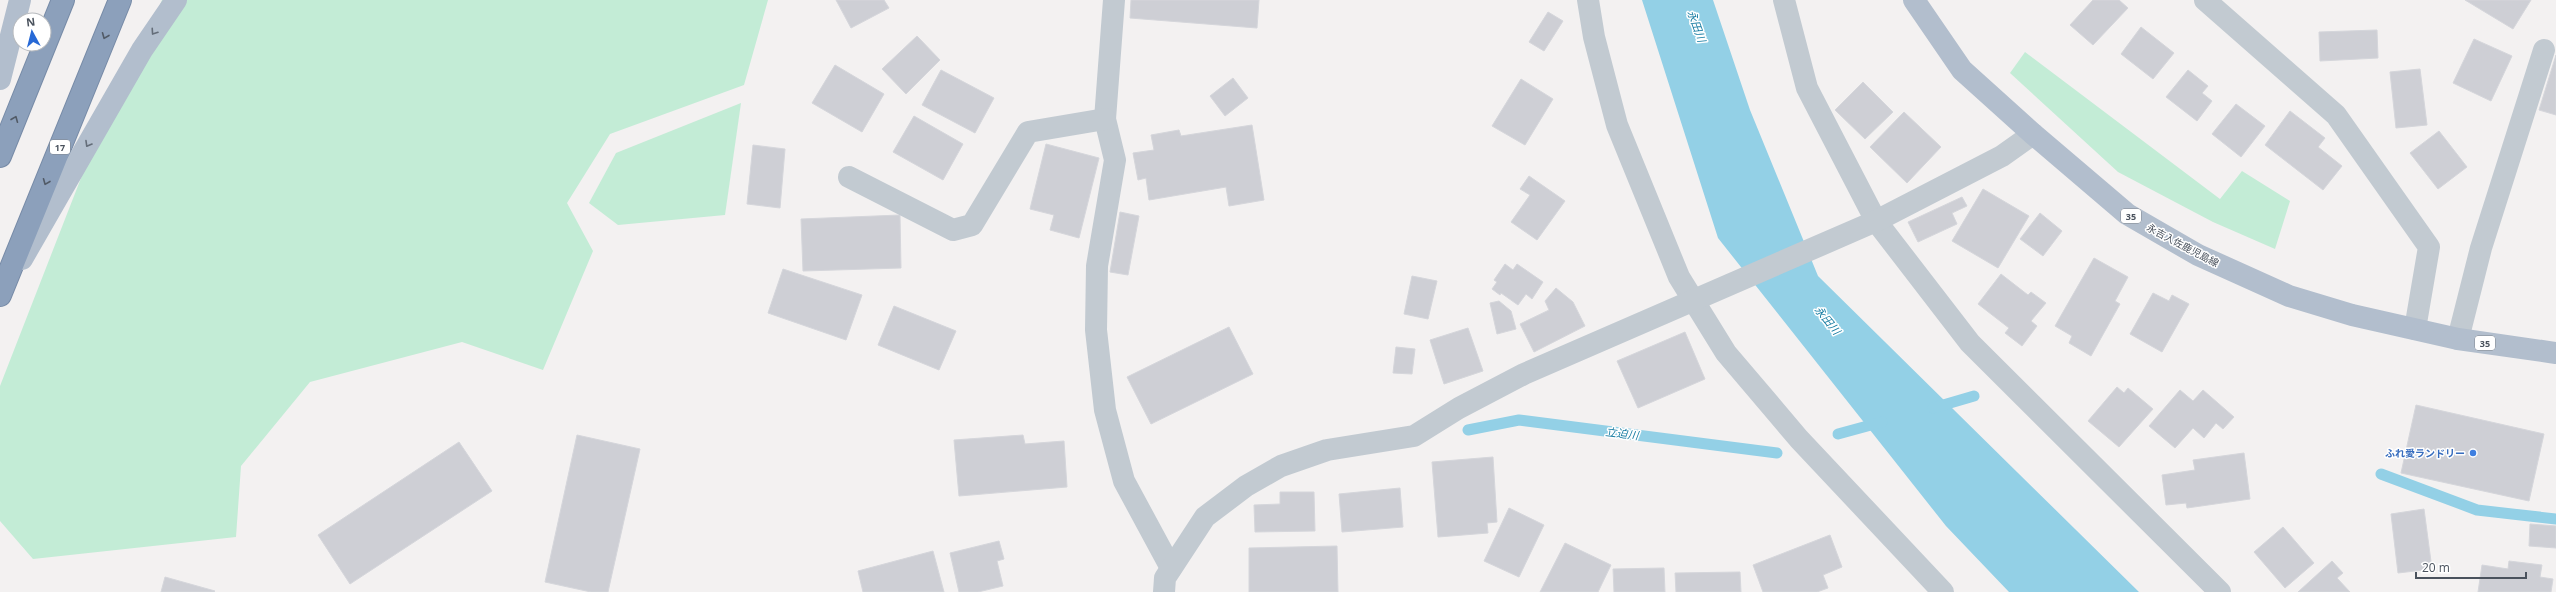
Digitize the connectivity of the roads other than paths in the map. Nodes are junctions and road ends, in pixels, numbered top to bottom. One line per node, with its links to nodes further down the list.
1 (20, 0): 11 (main road)
2 (63, 0): 14 (highway, one-way to 2)
3 (120, 0): 17 (highway, 17, one-way to 17)
4 (176, 0): 17 (main road, one-way to 17)
5 (1114, 0): 12 (street)
6 (1588, 0): 18 (street)
7 (1784, 0): 16 (street)
8 (1914, 0): 13 (main road, 永吉入佐鹿児島線 / 35)
9 (2205, 0): 19 (street)
10 (2544, 50): 20 (street)
11 (0, 79)
12 (1105, 118): 15 (street); 22 (street)
13 (2033, 134): 16 (street); 19 (main road, 永吉入佐鹿児島線 / 35)
14 (0, 156)
15 (849, 177)
16 (1876, 221): 18 (street); 25 (street)
17 (0, 296)
18 (1694, 300): 22 (street); 24 (street)
19 (2415, 329): 20 (main road, 永吉入佐鹿児島線 / 35)
20 (2458, 339): 21 (main road, 永吉入佐鹿児島線 / 35)
21 (2556, 353)
22 (1171, 568): 23 (street)
23 (1164, 592)
24 (1943, 592)
25 (2220, 592)

